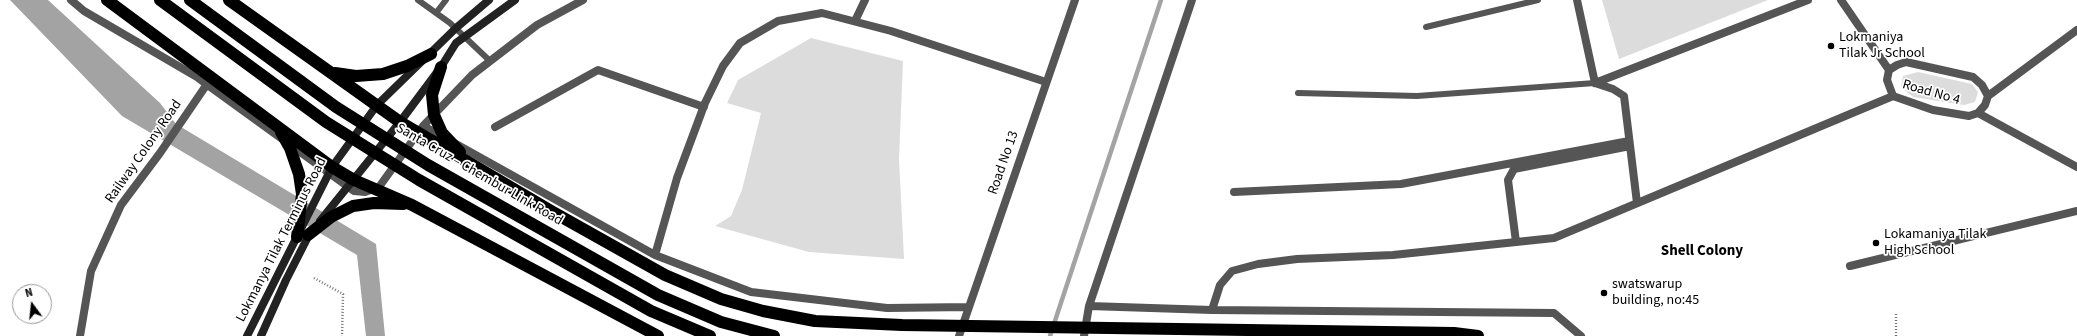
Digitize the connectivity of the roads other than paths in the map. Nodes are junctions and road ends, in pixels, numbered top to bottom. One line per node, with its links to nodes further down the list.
1 (71, 0): 29 (street)
2 (107, 0): 39 (highway)
3 (160, 0): 60 (highway)
4 (190, 0): 61 (highway, Santa Cruz – Chembur Link Road)
5 (230, 0): 26 (highway)
6 (418, 0): 18 (lane)
7 (446, 0): 18 (lane)
8 (489, 0): 22 (main road, Lokmanya Tilak Terminus Road)
9 (515, 0): 24 (main road, Lokmanya Tilak Terminus Road)
10 (583, 0): 23 (street)
11 (865, 0): 19 (street)
12 (1075, 0): 27 (street, Road No 13)
13 (1192, 0): 54 (street)
14 (1538, 0): 20 (lane)
15 (1577, 0): 28 (street)
16 (1808, 0): 28 (street)
17 (1841, 0): 25 (street, Road No 4)
18 (436, 13): 23 (lane)
19 (855, 21): 27 (street); 34 (street)
20 (1426, 27)
21 (2077, 30): 32 (street)
22 (431, 54): 26 (highway); 33 (main road, Lokmanya Tilak Terminus Road)
23 (490, 61): 37 (street)
24 (441, 67): 36 (main road, Lokmanya Tilak Terminus Road); 43 (highway)
25 (1889, 70): 31 (street, Road No 4); 32 (street)
26 (331, 73): 33 (highway)
27 (1046, 82): 53 (street, Road No 13)
28 (1595, 83): 30 (lane); 40 (street)
29 (209, 86): 37 (street); 56 (street, Railway Colony Road)
30 (1298, 93)
31 (1893, 96): 35 (street, Road No 4); 46 (street)
32 (1988, 96): 35 (street)
33 (377, 105): 36 (highway); 41 (main road, Lokmanya Tilak Terminus Road)
34 (704, 106): 38 (street); 51 (street)
35 (1978, 113): 42 (street)
36 (400, 122): 43 (highway); 44 (main road, Lokmanya Tilak Terminus Road)
37 (424, 126): 51 (street)
38 (495, 127)
39 (280, 129): 41 (highway); 49 (highway)
40 (1630, 144): 45 (street); 46 (street); 50 (street)
41 (332, 167): 44 (highway); 49 (main road, Lokmanya Tilak Terminus Road)
42 (2077, 168)
43 (482, 170): 64 (highway)
44 (354, 180): 47 (highway); 49 (main road, Lokmanya Tilak Terminus Road)
45 (1234, 192)
46 (1637, 203): 50 (street)
47 (412, 205): 49 (highway); 59 (highway)
48 (2077, 211): 52 (street)
49 (303, 236): 57 (main road, Lokmanya Tilak Terminus Road); 58 (main road, Lokmanya Tilak Terminus Road)
50 (1516, 242): 55 (street)
51 (655, 255): 53 (street)
52 (1850, 266)
53 (968, 306): 62 (street, Road No 13)
54 (1089, 306): 55 (street); 63 (street)
55 (1212, 310): 65 (street)
56 (80, 336)
57 (247, 336)
58 (261, 336)
59 (658, 336)
60 (710, 336)
61 (774, 336)
62 (959, 336)
63 (1084, 336)
64 (1478, 336)
65 (1581, 336)

